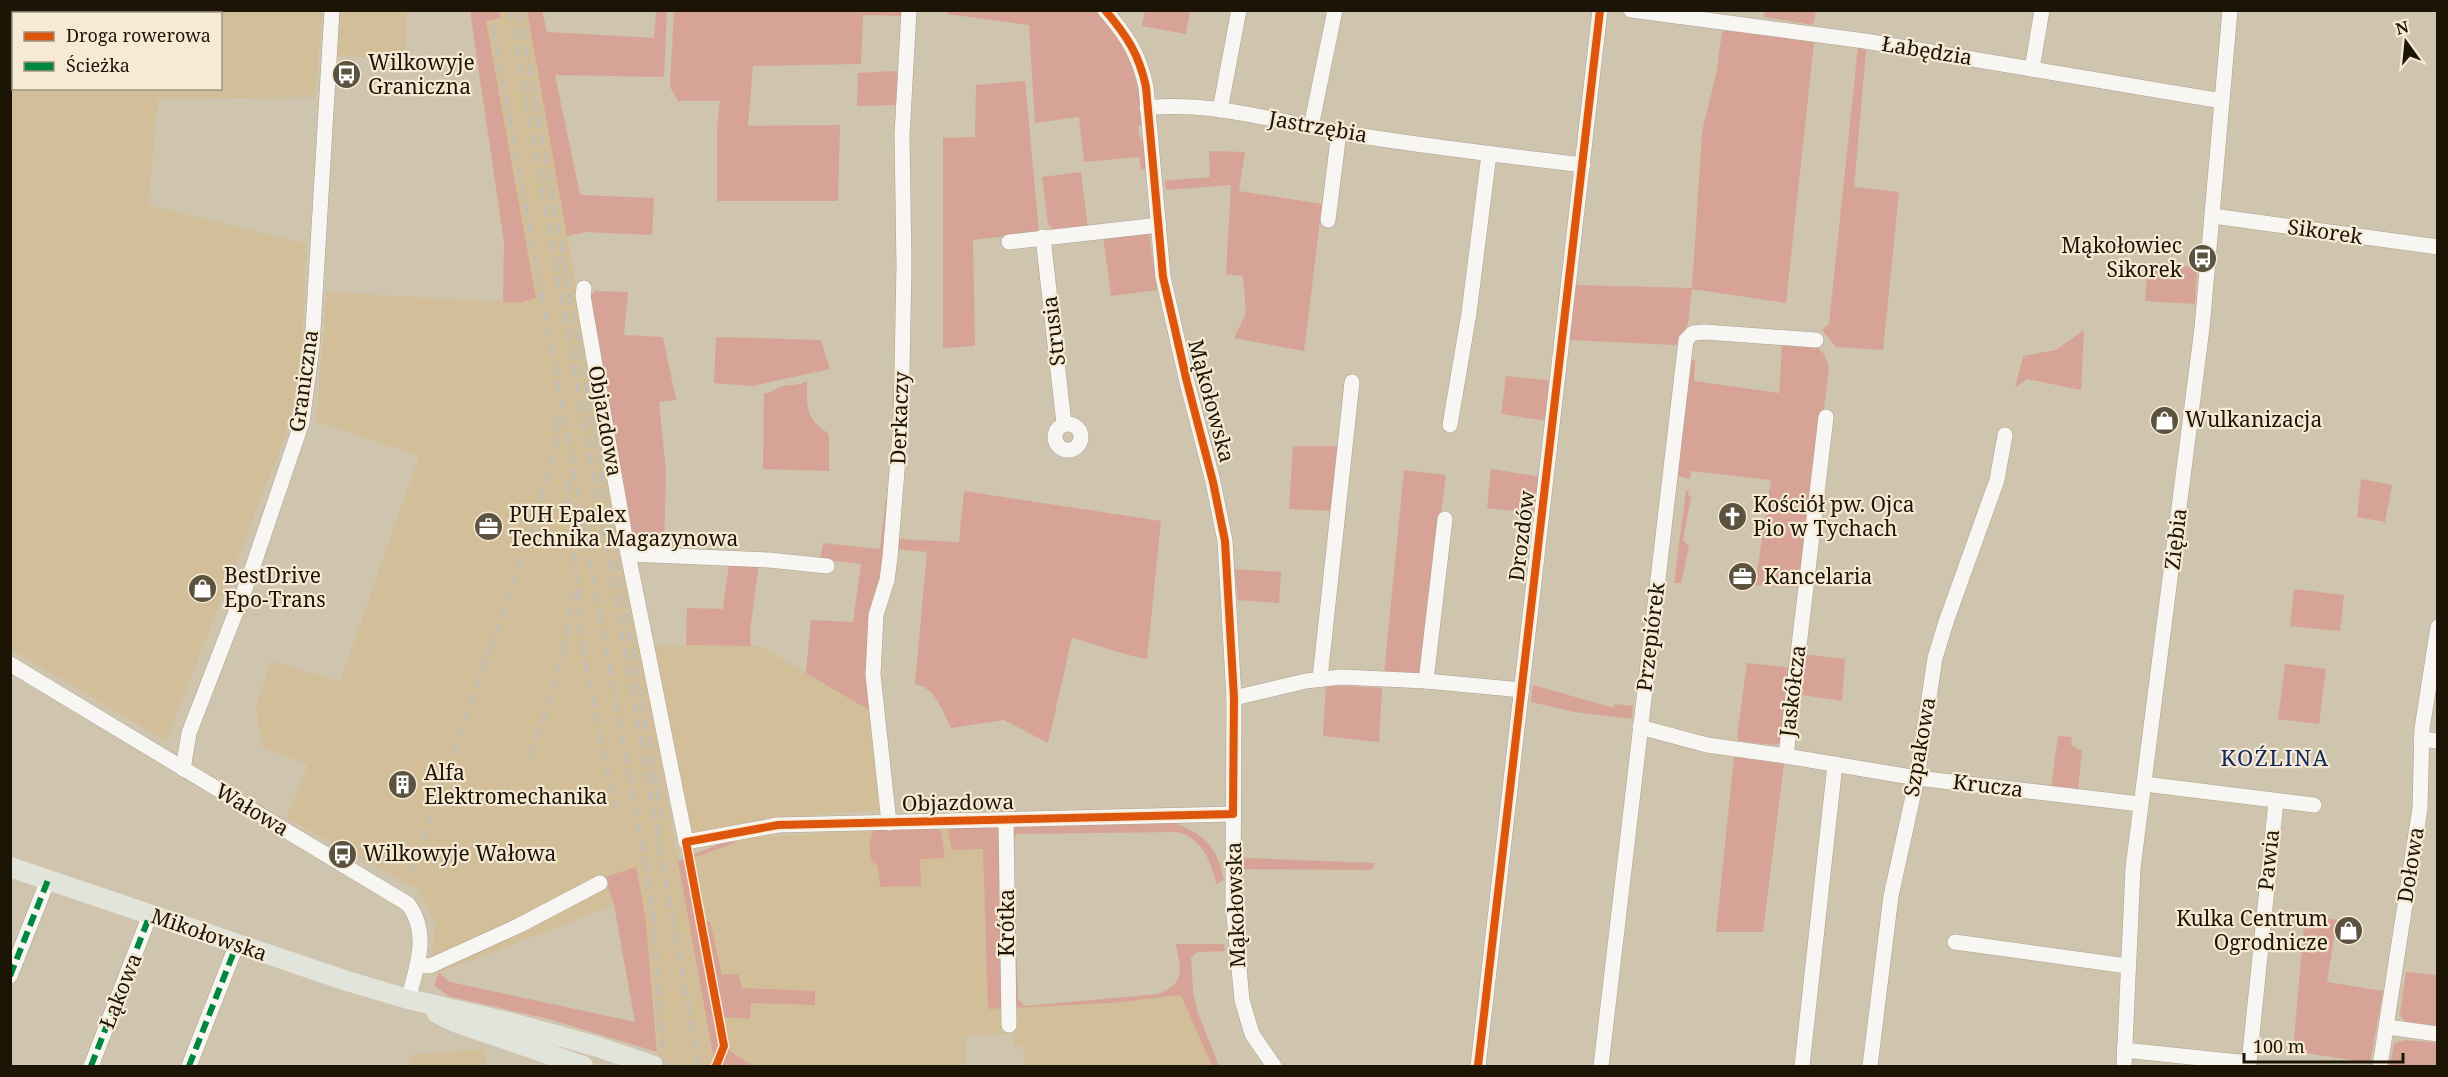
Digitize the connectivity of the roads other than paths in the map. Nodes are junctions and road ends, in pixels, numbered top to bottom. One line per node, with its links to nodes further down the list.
1 (332, 10): 41 (street, Graniczna)
2 (909, 10): 55 (street, Derkaczy)
3 (1105, 10): 12 (street, Mąkołowska)
4 (1239, 10): 13 (street)
5 (1335, 10): 14 (street)
6 (1600, 10): 17 (street, Drozdów)
7 (1631, 10): 10 (street, Łabędzia)
8 (2042, 10): 10 (street)
9 (2230, 10): 11 (street, Ziębia)
10 (2032, 69): 11 (street, Łabędzia)
11 (2222, 100): 18 (street, Ziębia)
12 (1147, 108): 13 (street, Jastrzębia); 20 (street, Mąkołowska)
13 (1220, 110): 14 (street, Jastrzębia)
14 (1311, 127): 15 (street, Jastrzębia)
15 (1339, 132): 16 (street, Jastrzębia); 19 (street)
16 (1489, 154): 17 (street, Jastrzębia); 29 (street)
17 (1583, 165): 38 (street, Drozdów)
18 (2213, 216): 23 (street, Sikorek); 49 (street, Ziębia)
19 (1328, 220)
20 (1159, 225): 21 (street); 39 (street, Mąkołowska)
21 (1043, 237): 22 (street); 28 (street, Strusia)
22 (1009, 242)
23 (2438, 247)
24 (584, 288): 32 (street, Objazdowa)
25 (1816, 340): 40 (street, Przepiórek)
26 (1352, 382): 36 (street)
27 (1826, 417): 44 (street, Jaskółcza)
28 (1064, 424)
29 (1450, 425)
30 (2005, 435): 48 (street, Szpakowa)
31 (1445, 519): 37 (street)
32 (628, 554): 33 (street); 55 (street, Objazdowa)
33 (827, 566)
34 (2438, 627): 42 (street, Dołowa)
35 (10, 664): 45 (street, Wałowa)
36 (1320, 678): 37 (street); 39 (street)
37 (1426, 681): 38 (street)
38 (1522, 690): 75 (street, Drozdów)
39 (1234, 698): 53 (street, Mąkołowska)
40 (1640, 727): 44 (street); 76 (street, Przepiórek)
41 (189, 733): 45 (street); 47 (street)
42 (2421, 739): 43 (street); 67 (street, Dołowa)
43 (2438, 741)
44 (1786, 756): 46 (street, Jaskółcza)
45 (167, 760): 47 (street, Wałowa)
46 (1835, 764): 48 (street, Krucza); 77 (street)
47 (183, 769): 62 (street, Wałowa)
48 (1917, 778): 51 (street, Krucza); 78 (street, Szpakowa)
49 (2144, 784): 50 (street); 51 (street, Ziębia)
50 (2276, 801): 52 (street); 69 (street, Pawia)
51 (2140, 804): 63 (street, Ziębia)
52 (2314, 806)
53 (1233, 814): 54 (street, Objazdowa); 74 (street, Mąkołowska)
54 (1006, 820): 55 (street, Objazdowa); 66 (street, Krótka)
55 (889, 823)
56 (10, 867): 57 (main road, Mikołowska)
57 (48, 880): 59 (main road, Mikołowska); 64 (street)
58 (600, 884): 62 (street)
59 (150, 915): 61 (main road, Mikołowska); 71 (street, Łąkowa)
60 (1955, 942): 63 (street)
61 (237, 944): 65 (main road, Mikołowska); 72 (street)
62 (417, 965): 65 (street, Wałowa)
63 (2127, 966): 69 (street, Ziębia)
64 (10, 976)
65 (408, 999): 70 (main road, Mikołowska); 73 (main road, Mikołowska)
66 (1009, 1025)
67 (2387, 1027): 68 (street); 80 (street, Dołowa)
68 (2438, 1034)
69 (2124, 1050): 79 (street, Ziębia)
70 (647, 1064)
71 (91, 1066)
72 (189, 1066)
73 (583, 1066)
74 (1274, 1066)
75 (1478, 1066)
76 (1601, 1066)
77 (1802, 1066)
78 (1870, 1066)
79 (2124, 1066)
80 (2380, 1066)

